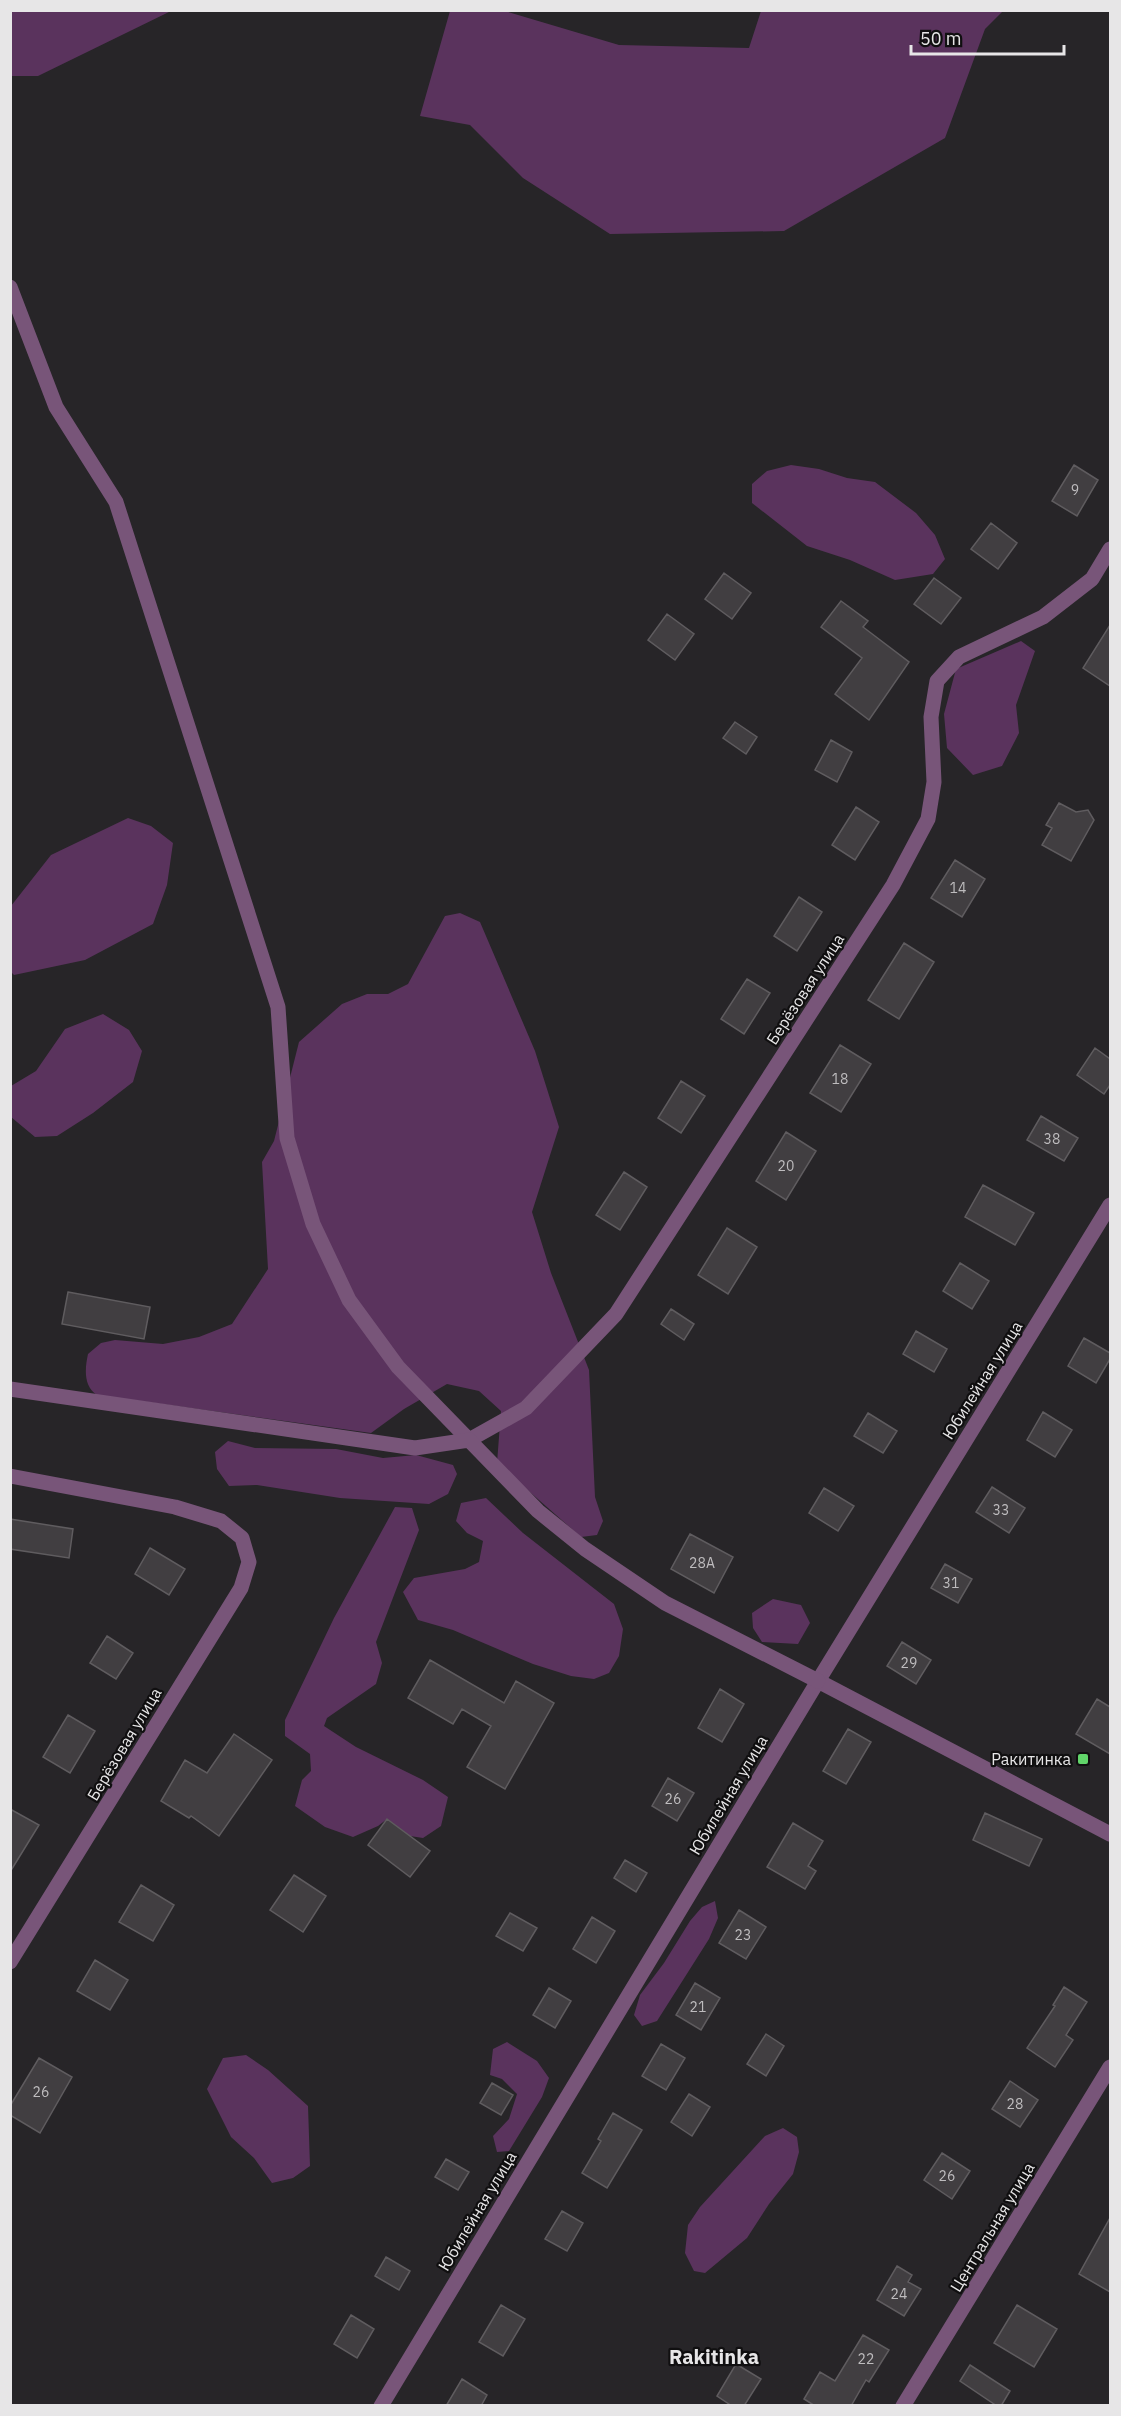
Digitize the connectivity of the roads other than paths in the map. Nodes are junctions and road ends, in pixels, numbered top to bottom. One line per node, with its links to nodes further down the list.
1 (10, 287): 5 (street)
2 (1110, 549): 5 (street, Берёзовая улица)
3 (1110, 1205): 7 (street, Юбилейная улица)
4 (10, 1389): 5 (street)
5 (469, 1440): 7 (street)
6 (10, 1476): 9 (street, Берёзовая улица)
7 (818, 1681): 8 (street); 11 (street, Юбилейная улица)
8 (1110, 1834)
9 (10, 1962)
10 (1110, 2067): 12 (street, Центральная улица)
11 (381, 2406)
12 (903, 2406)

